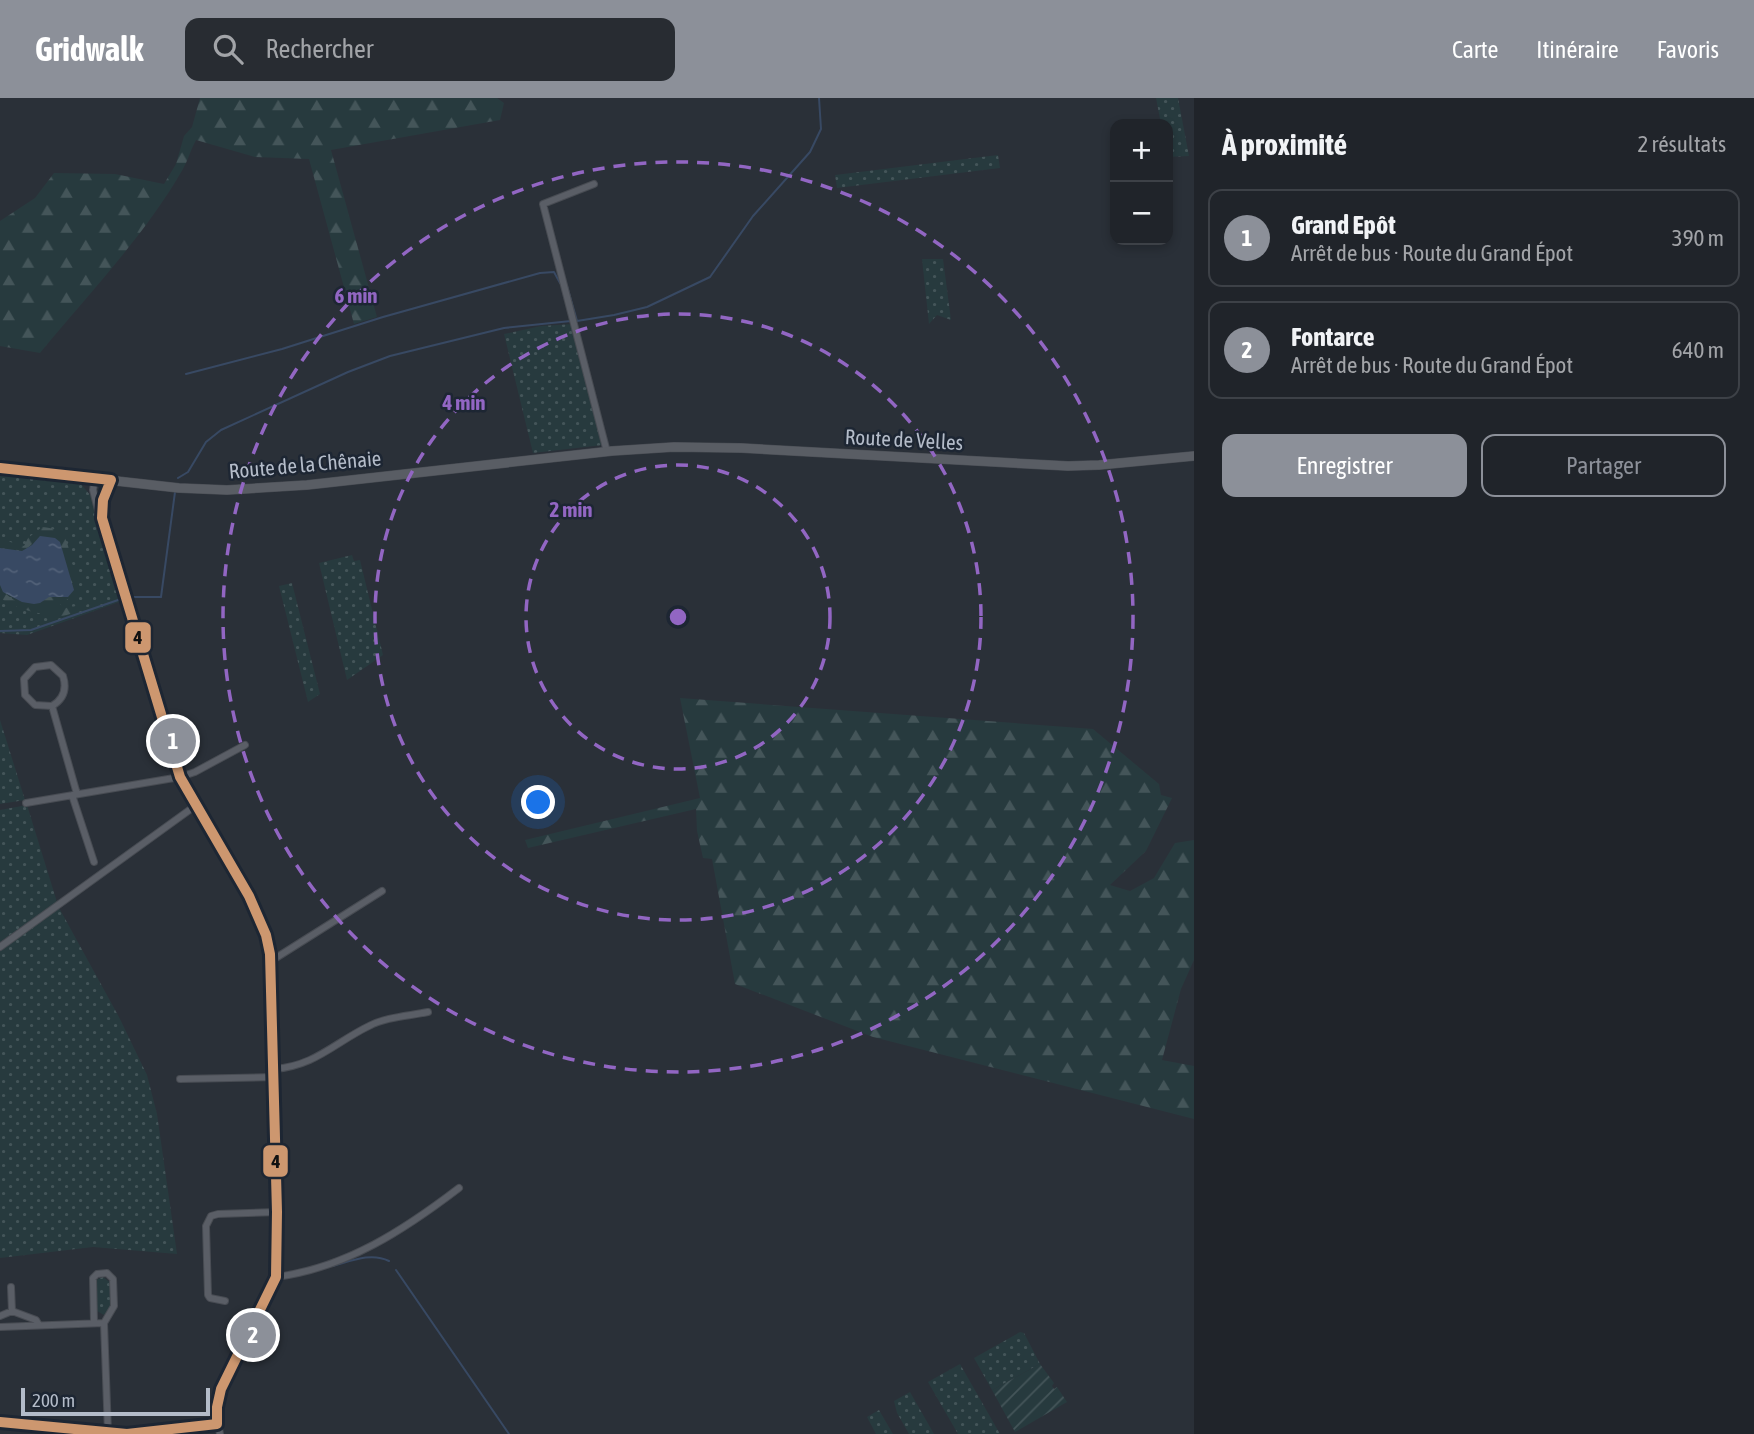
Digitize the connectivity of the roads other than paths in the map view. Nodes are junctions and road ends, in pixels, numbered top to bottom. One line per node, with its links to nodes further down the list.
1 (594, 184): 2 (street)
2 (610, 452): 3 (main road, Route de Velles); 6 (main road, Route de la Chênaie)
3 (1194, 456)
4 (0, 468): 5 (main road, Route de la Chênaie)
5 (94, 478): 6 (main road, Route de la Chênaie); 7 (street)
6 (111, 480): 7 (street)
7 (102, 518): 10 (street)
8 (52, 706): 8 (street); 11 (street)
9 (245, 745): 10 (street)
10 (180, 777): 11 (street); 13 (street)
11 (75, 795): 12 (street); 14 (street)
12 (26, 803)
13 (195, 806): 16 (street); 17 (street)
14 (94, 862)
15 (382, 891): 17 (street)
16 (0, 947)
17 (271, 961): 19 (street)
18 (428, 1012): 19 (street)
19 (274, 1073): 20 (street); 22 (street)
20 (180, 1079)
21 (458, 1188): 23 (street)
22 (277, 1212): 23 (street); 25 (street)
23 (276, 1278): 33 (street)
24 (11, 1287): 26 (street)
25 (225, 1301)
26 (12, 1311): 27 (street); 30 (street)
27 (0, 1316)
28 (94, 1322): 29 (street); 29 (street); 30 (street)
29 (104, 1324): 35 (street)
30 (39, 1325): 31 (street)
31 (0, 1327)
32 (0, 1422): 34 (street)
33 (217, 1424): 35 (street); 36 (street)
34 (50, 1431): 35 (street)
35 (108, 1433)
36 (220, 1434)

